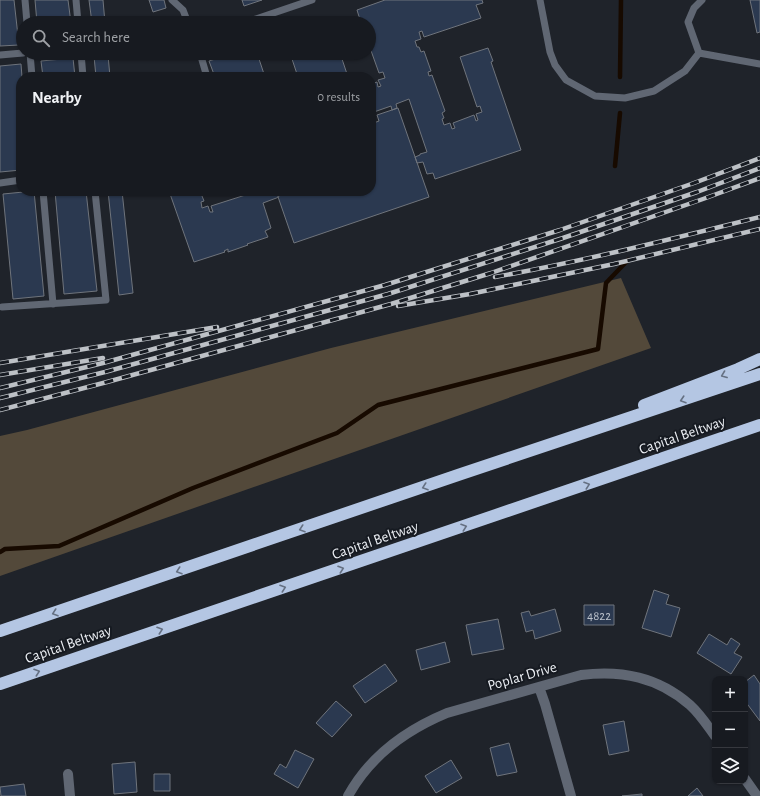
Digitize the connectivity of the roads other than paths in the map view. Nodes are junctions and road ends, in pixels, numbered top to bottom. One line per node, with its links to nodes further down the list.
1 (25, 0): 7 (lane)
2 (76, 0): 8 (lane)
3 (172, 0): 9 (lane)
4 (312, 0): 10 (lane)
5 (540, 0): 11 (lane)
6 (702, 0): 11 (lane)
7 (26, 16)
8 (77, 16)
9 (185, 16)
10 (265, 16)
11 (699, 53): 17 (lane)
12 (16, 54): 13 (lane)
13 (0, 55)
14 (31, 60): 18 (lane)
15 (82, 60): 19 (lane)
16 (202, 60): 20 (lane)
17 (760, 64)
18 (32, 72)
19 (83, 72)
20 (206, 72)
21 (16, 181): 22 (lane)
22 (0, 183)
23 (43, 196): 25 (lane)
24 (96, 196): 25 (lane)
25 (53, 304): 26 (lane)
26 (2, 308)
27 (760, 359): 32 (highway, one-way to 32)
28 (760, 374): 32 (highway, one-way to 32)
29 (760, 425): 31 (highway, Capital Beltway)
30 (760, 433): 31 (highway)
31 (640, 467): 34 (highway, Capital Beltway, one-way to 31)
32 (461, 474): 33 (highway, one-way to 33)
33 (0, 631)
34 (0, 684)
35 (539, 687): 36 (street, Poplar Drive); 40 (street, Poplar Drive); 41 (street)
36 (712, 732)
37 (68, 774): 39 (street)
38 (748, 782): 42 (street)
39 (70, 796)
40 (348, 796)
41 (571, 796)
42 (757, 796)

